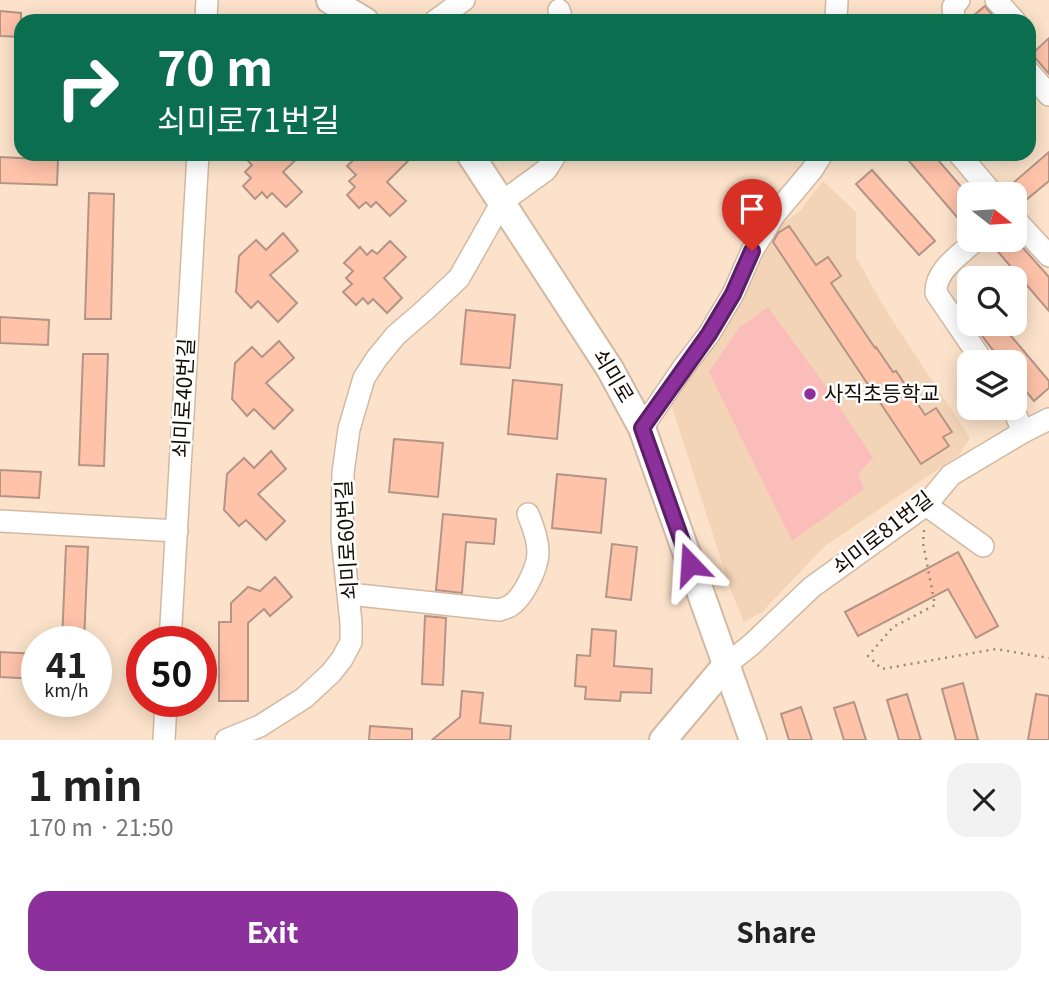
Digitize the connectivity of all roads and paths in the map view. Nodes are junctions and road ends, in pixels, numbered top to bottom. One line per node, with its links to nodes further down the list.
1 (330, 0): 4 (main road)
2 (464, 0): 5 (street)
3 (996, 0): 6 (street)
4 (353, 14)
5 (445, 14)
6 (1009, 14)
7 (1036, 80): 8 (street)
8 (1049, 95)
9 (198, 161): 27 (street, 쇠미로40번길)
10 (475, 161): 15 (main road, 쇠미로)
11 (552, 161): 15 (street)
12 (818, 161): 22 (street)
13 (965, 161): 14 (street)
14 (983, 182)
15 (502, 202): 22 (main road, 쇠미로); 29 (street, 쇠미로60번길)
16 (1027, 232): 18 (street)
17 (963, 252): 19 (street)
18 (1049, 256)
19 (975, 350)
20 (1049, 418): 23 (street, 쇠미로81번길)
21 (1018, 420): 23 (street)
22 (642, 428): 32 (main road, 쇠미로)
23 (1023, 432): 24 (street, 쇠미로81번길)
24 (926, 505): 28 (street); 31 (path); 32 (street, 쇠미로81번길)
25 (528, 514): 29 (street)
26 (0, 521): 27 (street)
27 (177, 531): 30 (street, 쇠미로40번길)
28 (983, 546)
29 (349, 594): 35 (street, 쇠미로60번길)
30 (171, 626)
31 (1049, 658)
32 (727, 664): 36 (main road); 37 (main road, 쇠미로)
33 (165, 717): 34 (street)
34 (164, 740)
35 (226, 740)
36 (663, 740)
37 (753, 740)

